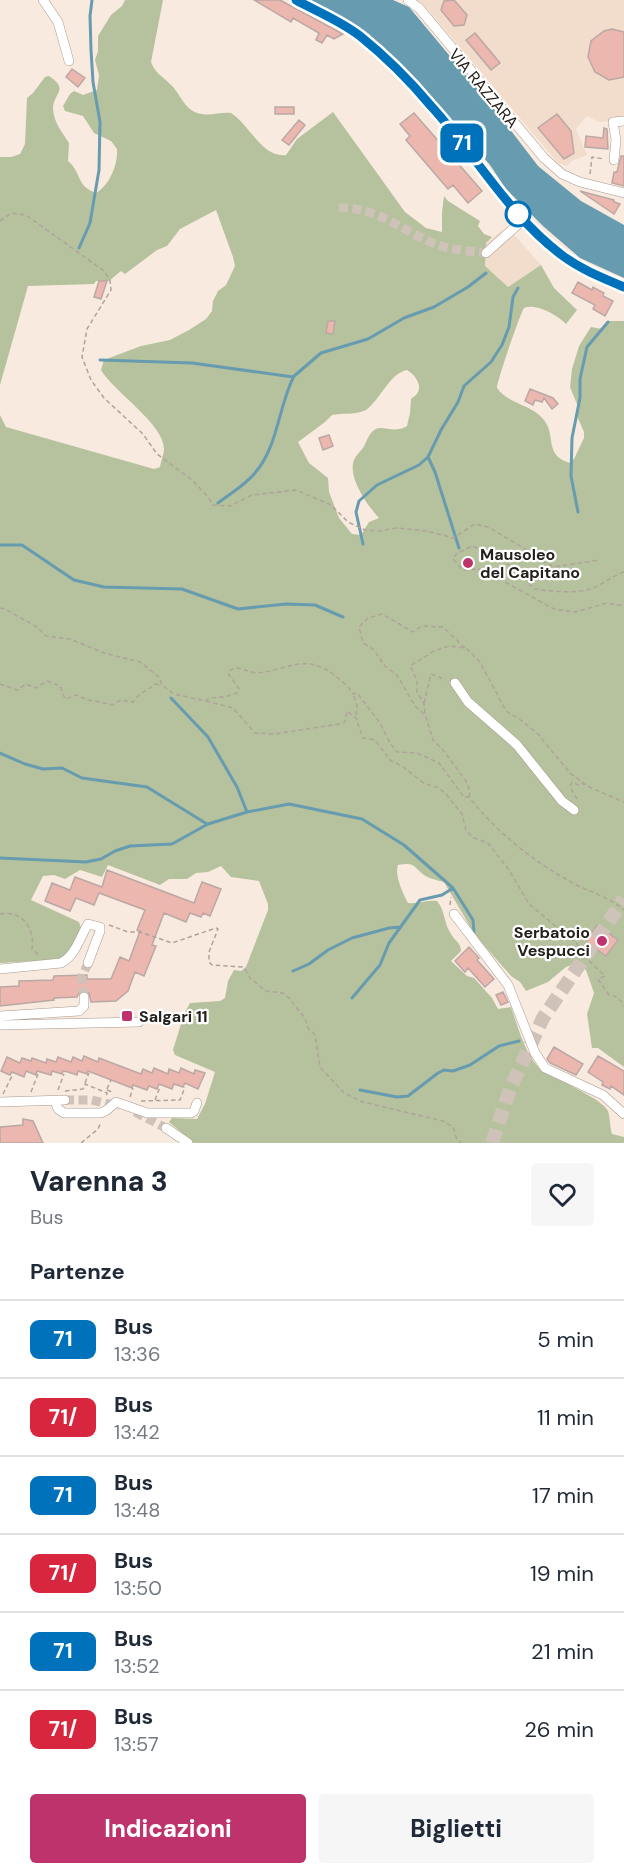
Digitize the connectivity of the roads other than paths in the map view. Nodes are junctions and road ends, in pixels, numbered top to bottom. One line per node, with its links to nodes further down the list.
1 (43, 0): 4 (street)
2 (296, 0): 8 (street)
3 (408, 0): 7 (street, VIA RAZZARA)
4 (69, 61)
5 (624, 121): 6 (street)
6 (614, 160)
7 (624, 193)
8 (523, 219): 9 (street); 10 (street)
9 (486, 253)
10 (624, 287)
11 (455, 683): 12 (street)
12 (574, 810)
13 (454, 914): 24 (street)
14 (88, 963): 15 (street)
15 (0, 969)
16 (84, 997): 17 (street)
17 (0, 1016)
18 (139, 1022): 19 (street)
19 (0, 1025)
20 (56, 1094): 21 (street); 22 (street); 23 (street)
21 (2, 1098)
22 (65, 1101)
23 (197, 1103)
24 (624, 1114)
25 (166, 1128): 26 (street)
26 (188, 1143)

